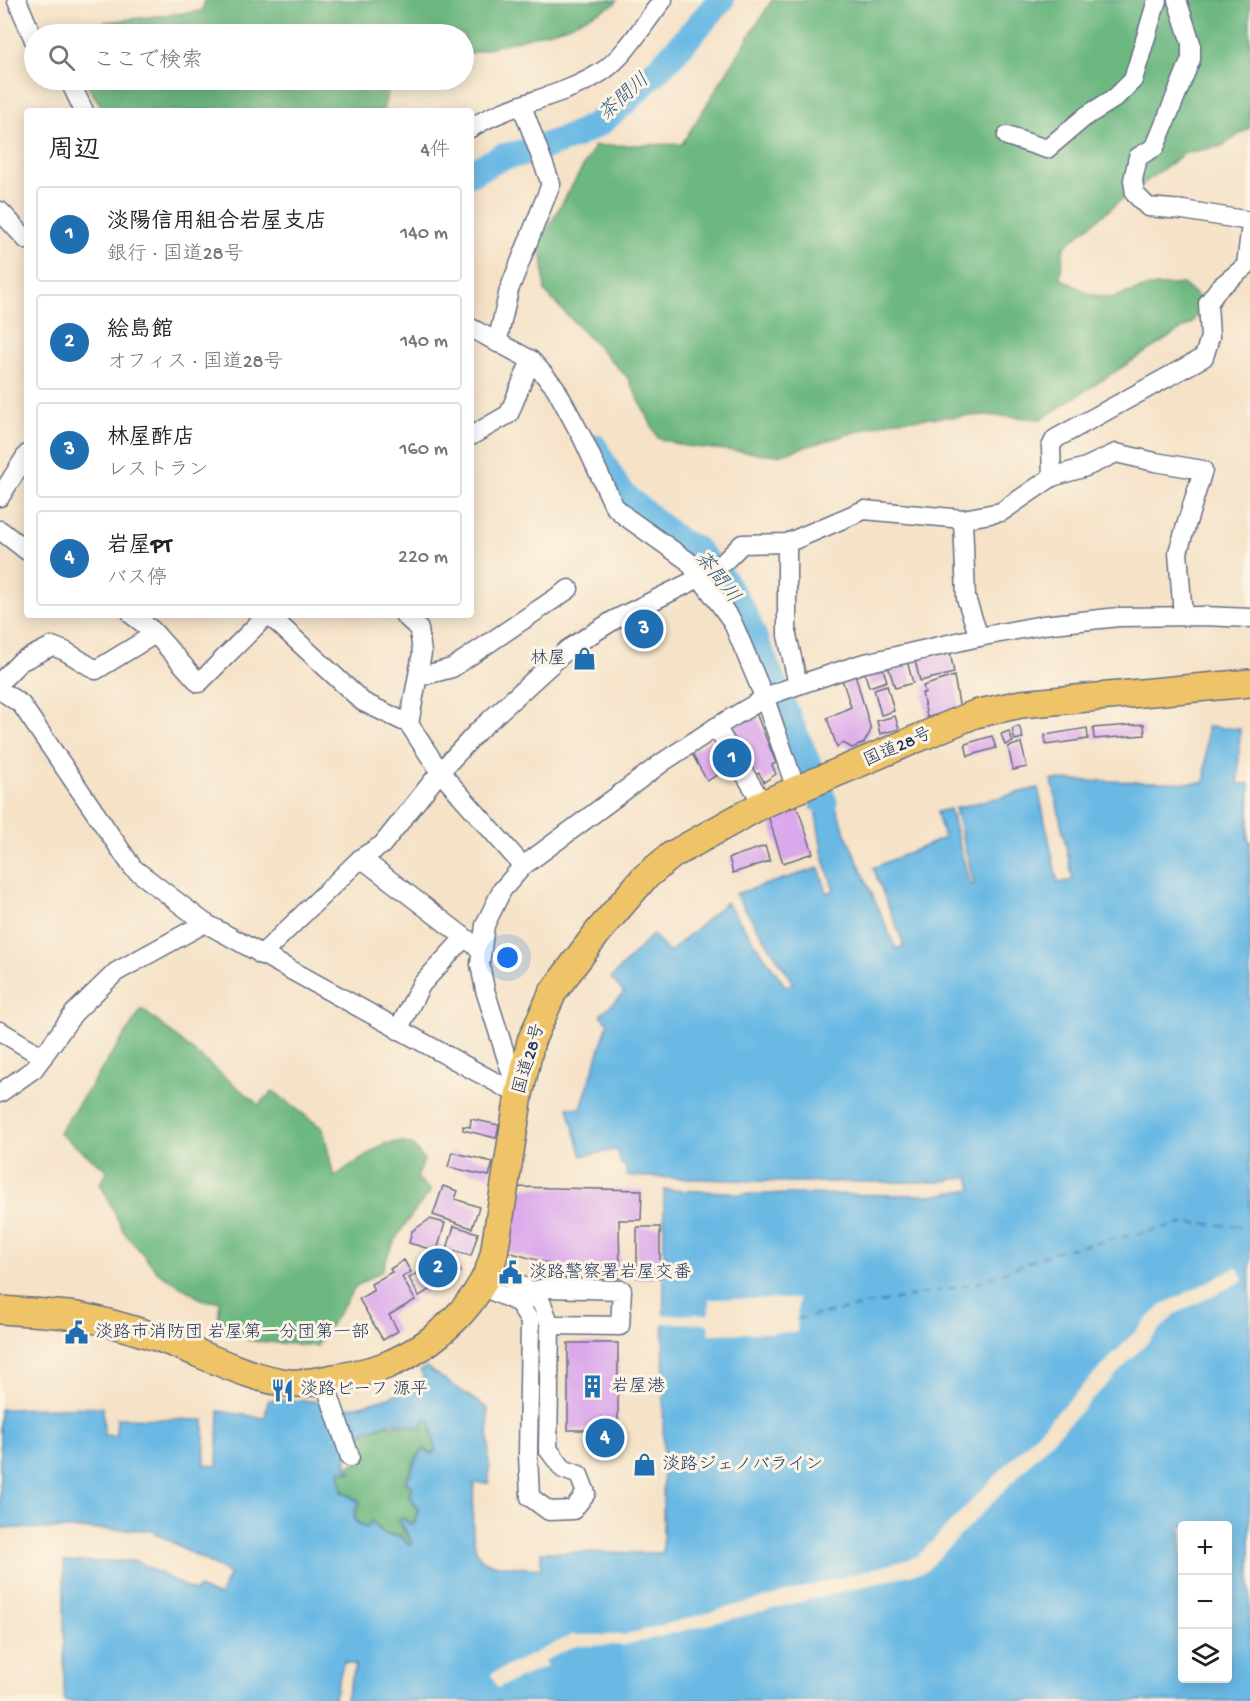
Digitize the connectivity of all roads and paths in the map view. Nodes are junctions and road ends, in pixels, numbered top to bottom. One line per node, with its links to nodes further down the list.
1 (17, 0): 5 (street)
2 (663, 0): 7 (street)
3 (1158, 0): 10 (street)
4 (1177, 0): 12 (street)
5 (27, 24)
6 (74, 90): 8 (street)
7 (523, 107): 9 (street); 16 (street)
8 (83, 108)
9 (474, 127)
10 (1007, 136)
11 (0, 211): 14 (street)
12 (1250, 221)
13 (1250, 232): 20 (street)
14 (24, 237)
15 (474, 330): 16 (street)
16 (497, 343): 17 (street)
17 (531, 360): 18 (street); 26 (street)
18 (474, 434)
19 (24, 459): 21 (street)
20 (1052, 477): 22 (street); 28 (street)
21 (0, 496)
22 (963, 519): 24 (street); 35 (street)
23 (0, 530): 25 (street)
24 (787, 543): 26 (street); 39 (street)
25 (24, 549)
26 (704, 575): 41 (street); 44 (street)
27 (569, 589): 36 (street)
28 (1183, 616): 33 (street); 35 (street)
29 (136, 618): 34 (street)
30 (265, 618): 34 (street)
31 (271, 618): 42 (street)
32 (407, 618): 36 (street)
33 (1250, 618)
34 (155, 634): 37 (street)
35 (979, 637): 39 (street)
36 (418, 677): 42 (street)
37 (0, 682)
38 (1250, 683): 45 (highway, 国道28号)
39 (793, 686): 41 (street)
40 (0, 690): 49 (street)
41 (767, 697): 43 (street); 45 (street)
42 (409, 724): 44 (street)
43 (716, 727): 46 (street); 48 (street)
44 (440, 772): 47 (street); 48 (street)
45 (810, 786): 46 (highway, 国道28号)
46 (763, 804): 57 (highway, 国道28号)
47 (361, 858): 50 (street); 52 (street)
48 (523, 866): 51 (street)
49 (205, 923): 52 (street); 55 (street)
50 (464, 938): 51 (street); 53 (street)
51 (481, 950): 57 (street)
52 (261, 955): 53 (street)
53 (398, 1029): 57 (street)
54 (0, 1031): 55 (street)
55 (43, 1057): 56 (street)
56 (0, 1093)
57 (519, 1095): 58 (highway, 国道28号)
58 (486, 1277): 59 (street); 61 (street); 62 (highway, 国道28号)
59 (530, 1291): 61 (street); 61 (street)
60 (0, 1310): 62 (highway, 国道28号)
61 (550, 1325)
62 (327, 1389): 63 (street)
63 (351, 1457)

